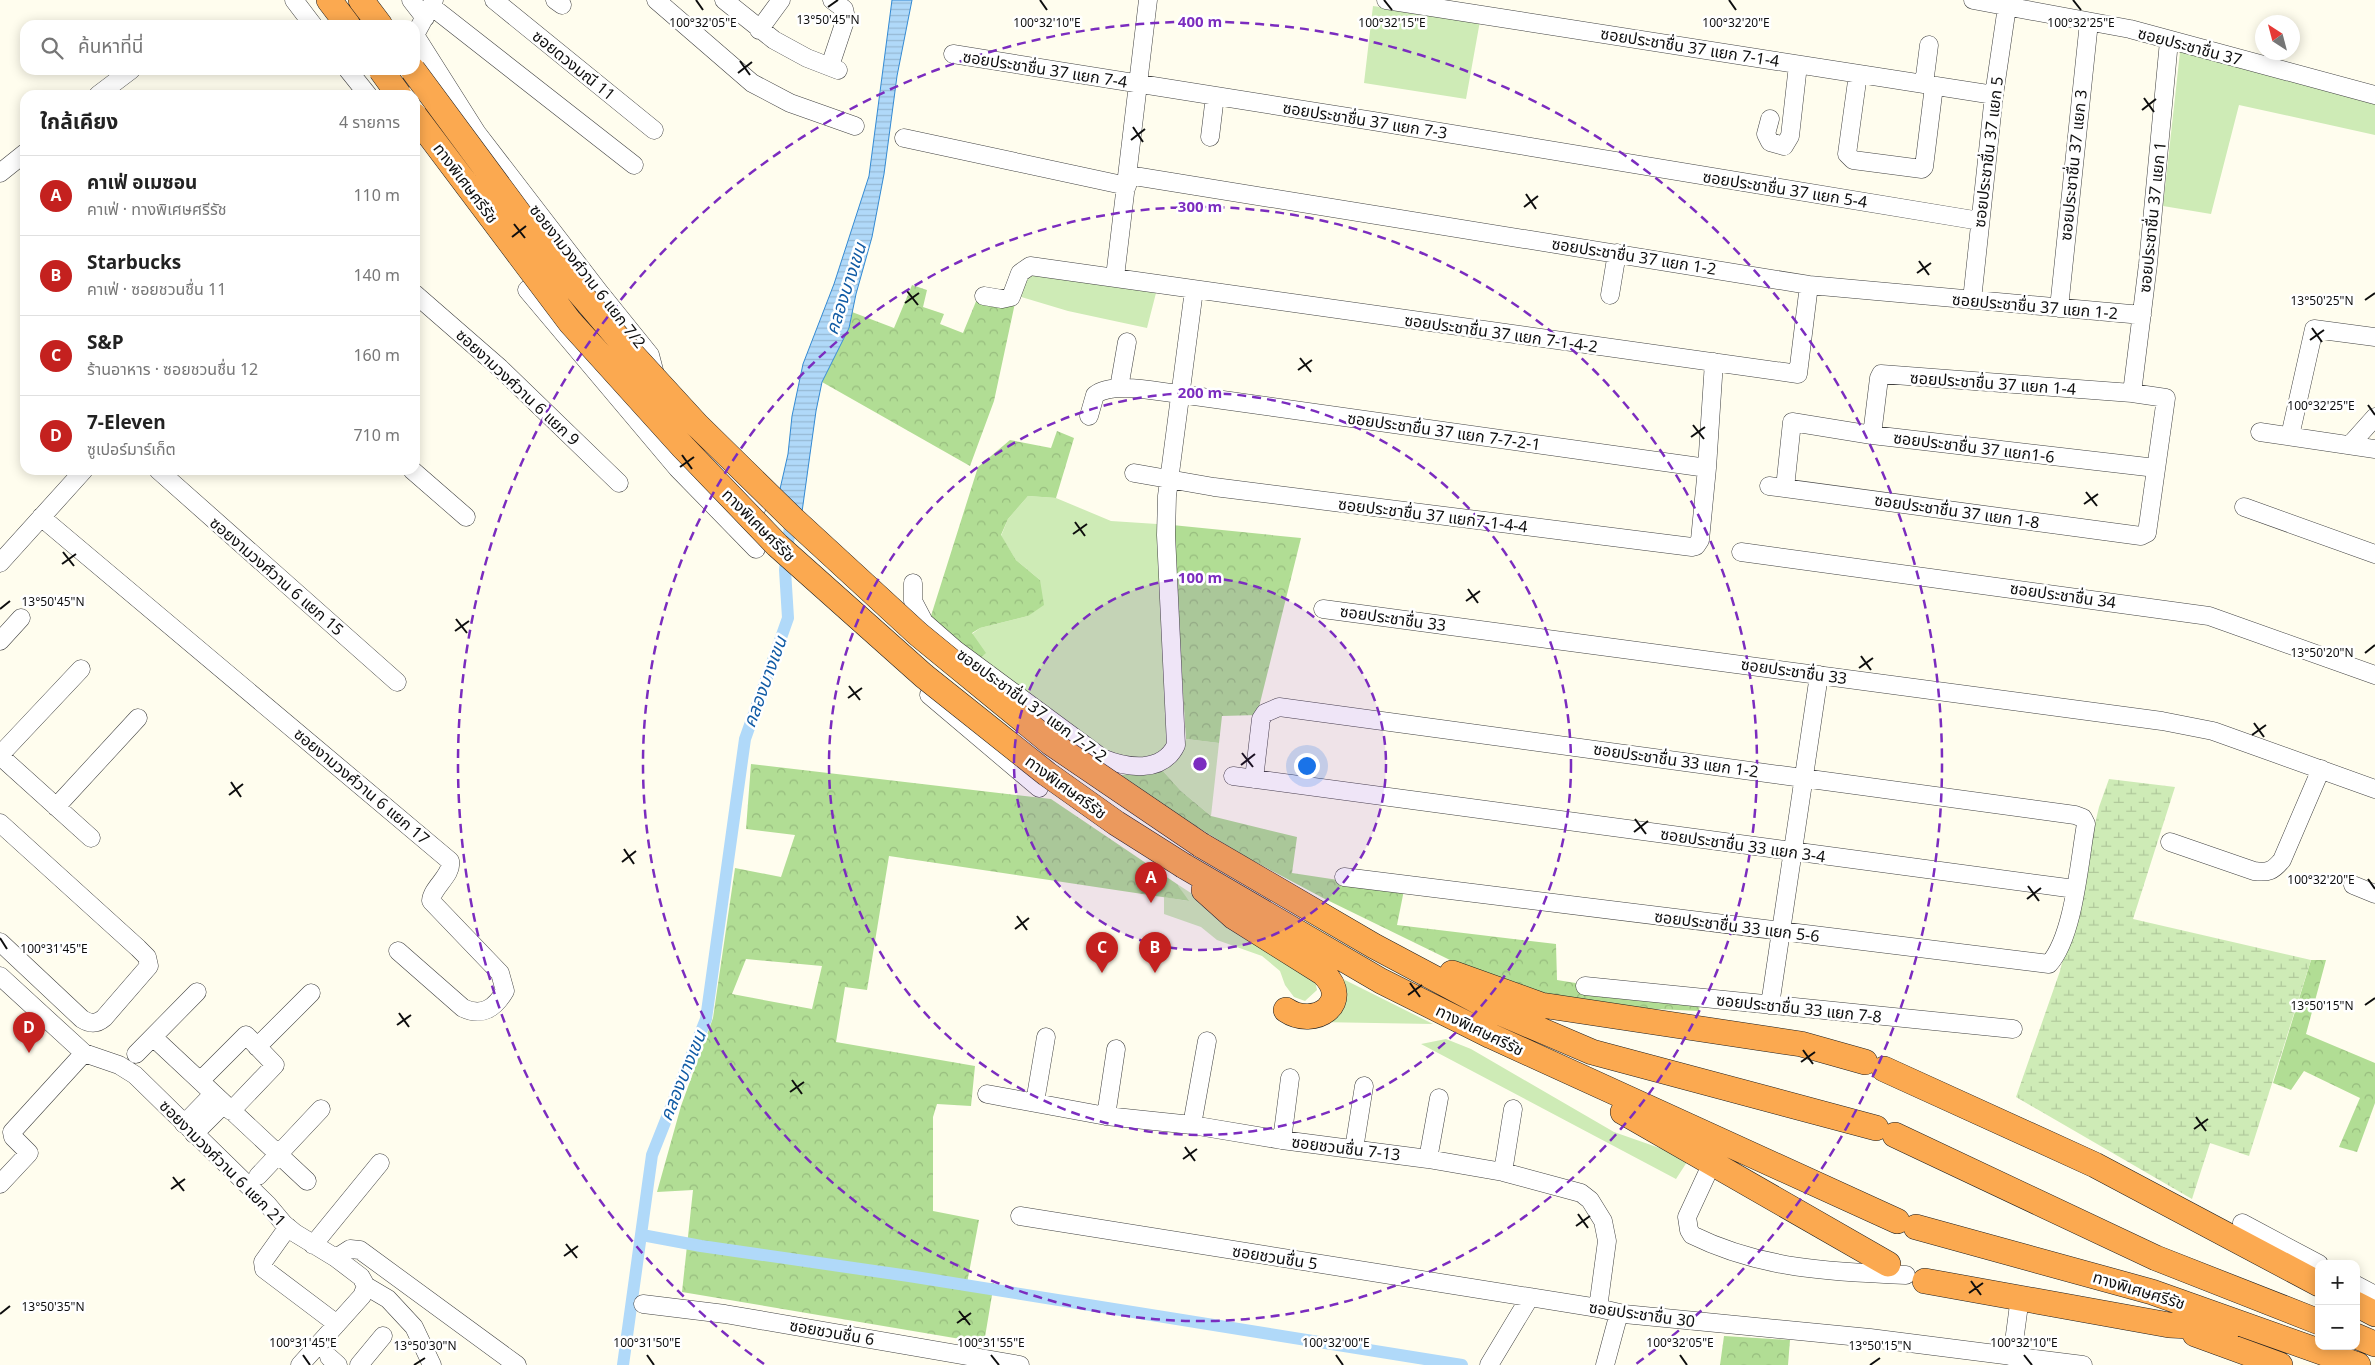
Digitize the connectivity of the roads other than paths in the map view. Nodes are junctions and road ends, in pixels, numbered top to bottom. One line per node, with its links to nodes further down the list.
1 (294, 0): 15 (street)
2 (330, 0): 16 (highway)
3 (361, 0): 17 (highway)
4 (411, 0): 14 (street)
5 (494, 0): 44 (street, ซอยดวงมณี 11)
6 (656, 0): 43 (street)
7 (724, 0): 20 (street)
8 (780, 0): 20 (street)
9 (832, 0): 20 (street)
10 (1148, 0): 32 (street)
11 (1386, 0): 25 (street, ซอยประชาชื่น 37 แยก 7-1-4)
12 (1973, 0): 13 (street, ซอยประชาชื่น 37)
13 (2008, 3): 18 (street, ซอยประชาชื่น 37); 38 (street, ซอยประชาชื่น 37 แยก 5)
14 (430, 8): 19 (street); 49 (street)
15 (309, 20)
16 (344, 20)
17 (376, 20)
18 (2089, 22): 21 (street, ซอยประชาชื่น 37); 62 (street, ซอยประชาชื่น 37 แยก 3)
19 (420, 25)
20 (759, 30)
21 (2169, 41): 39 (street, ซอยประชาชื่น 37); 63 (street, ซอยประชาชื่น 37 แยก 1)
22 (420, 42): 53 (street, ซอยงามวงศ์วาน 6 แยก 7/2)
23 (1929, 45): 33 (street)
24 (952, 54): 32 (street, ซอยประชาชื่น 37 แยก 7-4)
25 (1798, 65): 26 (street, ซอยประชาชื่น 37 แยก 7-1-4); 41 (street)
26 (1858, 74): 33 (street, ซอยประชาชื่น 37 แยก 7-1-4); 33 (street)
27 (124, 75): 34 (street)
28 (352, 75): 35 (street)
29 (385, 75): 37 (highway, bridge)
30 (394, 75): 36 (street)
31 (417, 75): 123 (highway, ทางพิเศษศรีรัช, bridge)
32 (1138, 83): 40 (street, ซอยประชาชื่น 37 แยก 7-3); 51 (street)
33 (1929, 85): 38 (street, ซอยประชาชื่น 37 แยก 7-1-4)
34 (105, 90)
35 (364, 90)
36 (387, 90)
37 (395, 90)
38 (1994, 95): 52 (street, ซอยประชาชื่น 37 แยก 5)
39 (2375, 95)
40 (1215, 96): 45 (street); 48 (street, ซอยประชาชื่น 37 แยก 7-3)
41 (1770, 118)
42 (420, 123): 116 (highway, ทางพิเศษศรีรัช, bridge)
43 (855, 126)
44 (654, 130)
45 (1210, 137)
46 (904, 138): 51 (street, ซอยประชาชื่น 37 แยก 1-2)
47 (20, 157): 50 (street)
48 (1591, 157): 52 (street, ซอยประชาชื่น 37 แยก 5-4)
49 (634, 164)
50 (0, 173)
51 (1127, 180): 54 (street, ซอยประชาชื่น 37 แยก 1-2); 55 (street)
52 (1980, 221): 61 (street, ซอยประชาชื่น 37 แยก 5)
53 (568, 252): 87 (street, ซอยงามวงศ์วาน 6 แยก 7/2); 90 (street)
54 (1617, 253): 56 (street, ซอยประชาชื่น 37 แยก 1-2); 58 (street)
55 (1115, 277): 57 (street, ซอยประชาชื่น 37 แยก 7-1-4-2); 59 (street, ซอยประชาชื่น 37 แยก 7-1-4-2)
56 (1809, 285): 61 (street, ซอยประชาชื่น 37 แยก 1-2); 66 (street, ซอยประชาชื่น 37 แยก 7-1-4-2)
57 (1194, 290): 66 (street, ซอยประชาชื่น 37 แยก 7-1-4-2); 69 (street, ซอยประชาชื่น 37 แยก 7-7-2)
58 (1610, 295)
59 (984, 296)
60 (420, 298): 84 (street, ซอยงามวงศ์วาน 6 แยก 9)
61 (1972, 300): 62 (street, ซอยประชาชื่น 37 แยก 1-2)
62 (2059, 308): 63 (street, ซอยประชาชื่น 37 แยก 1-2)
63 (2142, 315): 68 (street, ซอยประชาชื่น 37 แยก 1)
64 (2375, 337): 74 (street)
65 (1127, 342): 67 (street)
66 (1714, 362): 77 (street)
67 (1119, 388): 69 (street, ซอยประชาชื่น 37 แยก 7-7-2-1); 70 (street)
68 (2132, 393): 73 (street, ซอยประชาชื่น 37 แยก 1-4); 78 (street, ซอยประชาชื่น 37 แยก 1-4)
69 (1180, 394): 77 (street, ซอยประชาชื่น 37 แยก 7-7-2-1); 83 (street, ซอยประชาชื่น 37 แยก 7-7-2)
70 (1089, 416)
71 (2375, 417): 75 (street)
72 (2260, 432): 74 (street)
73 (1872, 435): 78 (street, ซอยประชาชื่น 37 แยก1-6); 85 (street, ซอยประชาชื่น 37 แยก1-6)
74 (2290, 436): 75 (street)
75 (2350, 445): 76 (street)
76 (2375, 449)
77 (1707, 468): 83 (street, ซอยประชาชื่น 37 แยก7-1-4-4)
78 (2156, 468): 85 (street, ซอยประชาชื่น 37 แยก 1-8)
79 (1134, 473): 83 (street, ซอยประชาชื่น 37 แยก7-1-4-4)
80 (79, 475): 88 (street)
81 (164, 475): 102 (street, ซอยงามวงศ์วาน 6 แยก 15)
82 (418, 475): 89 (street)
83 (1170, 478): 97 (street, ซอยประชาชื่น 37 แยก 7-7-2)
84 (619, 483)
85 (1777, 487)
86 (2244, 507): 92 (street)
87 (762, 513)
88 (41, 517): 93 (street); 124 (street, ซอยงามวงศ์วาน 6 แยก 17)
89 (466, 517)
90 (756, 549)
91 (1742, 552): 101 (street, ซอยประชาชื่น 34)
92 (2375, 554)
93 (0, 563)
94 (913, 583): 97 (street, ซอยประชาชื่น 37 แยก 7-7-2)
95 (1323, 609): 100 (street, ซอยประชาชื่น 33)
96 (21, 618): 98 (street)
97 (924, 622): 109 (street)
98 (0, 641)
99 (80, 669): 104 (street)
100 (1819, 675): 105 (street, ซอยประชาชื่น 33); 107 (street)
101 (2375, 675)
102 (397, 682)
103 (138, 718): 111 (street)
104 (0, 756): 111 (street)
105 (2321, 769): 110 (street, ซอยประชาชื่น 33); 114 (street)
106 (1233, 776): 108 (street, ซอยประชาชื่น 33 แยก 3-4)
107 (1804, 778): 108 (street, ซอยประชาชื่น 33 แยก 1-2); 115 (street); 119 (street, ซอยประชาชื่น 33 แยก 1-2)
108 (1254, 779): 115 (street, ซอยประชาชื่น 33 แยก 3-4)
109 (1039, 788)
110 (2375, 789)
111 (56, 807): 113 (street)
112 (0, 824): 122 (street)
113 (91, 838)
114 (2170, 842)
115 (1793, 852): 119 (street, ซอยประชาชื่น 33 แยก 3-4); 121 (street)
116 (1187, 868): 130 (highway); 133 (highway, ทางพิเศษศรีรัช)
117 (1344, 877): 121 (street, ซอยประชาชื่น 33 แยก 5-6)
118 (2353, 885): 120 (street)
119 (2075, 889): 121 (street, ซอยประชาชื่น 33 แยก 5-6)
120 (2375, 894)
121 (1781, 931): 129 (street)
122 (0, 942)
123 (1374, 946): 169 (highway); 180 (highway, ทางพิเศษศรีรัช)
124 (398, 951)
125 (0, 976): 138 (street, ซอยงามวงศ์วาน 6 แยก 21)
126 (1584, 986): 129 (street, ซอยประชาชื่น 33 แยก 7-8)
127 (197, 992): 134 (street)
128 (311, 993): 136 (street)
129 (1770, 1005): 131 (street, ซอยประชาชื่น 33 แยก 7-8)
130 (1286, 1010)
131 (2013, 1029)
132 (1046, 1036): 145 (street)
133 (1492, 1036): 157 (highway); 183 (highway, ทางพิเศษศรีรัช)
134 (154, 1037): 139 (street); 141 (street)
135 (1207, 1040): 150 (street)
136 (257, 1047): 141 (street); 146 (street)
137 (1116, 1049): 149 (street)
138 (84, 1053): 151 (street, ซอยงามวงศ์วาน 6 แยก 21); 161 (street)
139 (136, 1054)
140 (1290, 1078): 152 (street)
141 (200, 1081): 146 (street)
142 (1364, 1086): 153 (street)
143 (987, 1094): 145 (street, ซอยชวนชื่น 7-13)
144 (1439, 1098): 155 (street)
145 (1035, 1102): 149 (street, ซอยชวนชื่น 7-13)
146 (223, 1103): 151 (street); 154 (street)
147 (321, 1109): 154 (street)
148 (1513, 1109): 158 (street)
149 (1106, 1116): 150 (street, ซอยชวนชื่น 7-13)
150 (1192, 1125): 152 (street, ซอยชวนชื่น 7-13)
151 (189, 1129): 164 (street, ซอยงามวงศ์วาน 6 แยก 21)
152 (1282, 1140): 153 (street, ซอยชวนชื่น 7-13)
153 (1354, 1149): 155 (street, ซอยชวนชื่น 7-13)
154 (277, 1154): 159 (street); 160 (street)
155 (1428, 1159): 158 (street, ซอยชวนชื่น 7-13)
156 (380, 1163): 165 (street)
157 (1712, 1163): 168 (highway); 168 (street)
158 (1503, 1172): 177 (street, ซอยชวนชื่น 7-13)
159 (258, 1176)
160 (307, 1181)
161 (0, 1184)
162 (1020, 1216): 173 (street, ซอยชวนชื่น 5)
163 (2242, 1222): 167 (street)
164 (288, 1227): 165 (street, ซอยงามวงศ์วาน 6 แยก 21); 181 (street)
165 (313, 1245): 166 (street, ซอยงามวงศ์วาน 6 แยก 21)
166 (336, 1258): 170 (street, ซอยงามวงศ์วาน 6 แยก 21); 191 (street)
167 (2315, 1262)
168 (1906, 1273): 174 (highway)
169 (2315, 1282)
170 (366, 1286): 181 (street); 190 (street, ซอยงามวงศ์วาน 6 แยก 21)
171 (2360, 1287): 172 (street)
172 (2375, 1295)
173 (1530, 1297): 177 (street, ซอยประชาชื่น 30); 193 (street)
174 (2020, 1297): 182 (highway); 187 (street)
175 (643, 1304): 192 (street, ซอยชวนชื่น 6)
176 (2358, 1305): 179 (highway)
177 (1598, 1308): 178 (street, ซอยประชาชื่น 30)
178 (1619, 1313): 187 (street, ซอยประชาชื่น 30); 194 (street)
179 (2375, 1314)
180 (2315, 1320)
181 (337, 1324): 188 (street)
182 (2169, 1325): 183 (highway); 196 (highway)
183 (2259, 1330): 197 (highway, ทางพิเศษศรีรัช)
184 (384, 1336): 189 (street)
185 (2360, 1338): 186 (highway)
186 (2375, 1344)
187 (2012, 1357): 195 (street, ซอยประชาชื่น 30)
188 (300, 1365)
189 (359, 1365)
190 (432, 1365)
191 (516, 1365)
192 (1020, 1365)
193 (1489, 1365)
194 (1605, 1365)
195 (2083, 1365)
196 (2280, 1365)
197 (2358, 1365)

